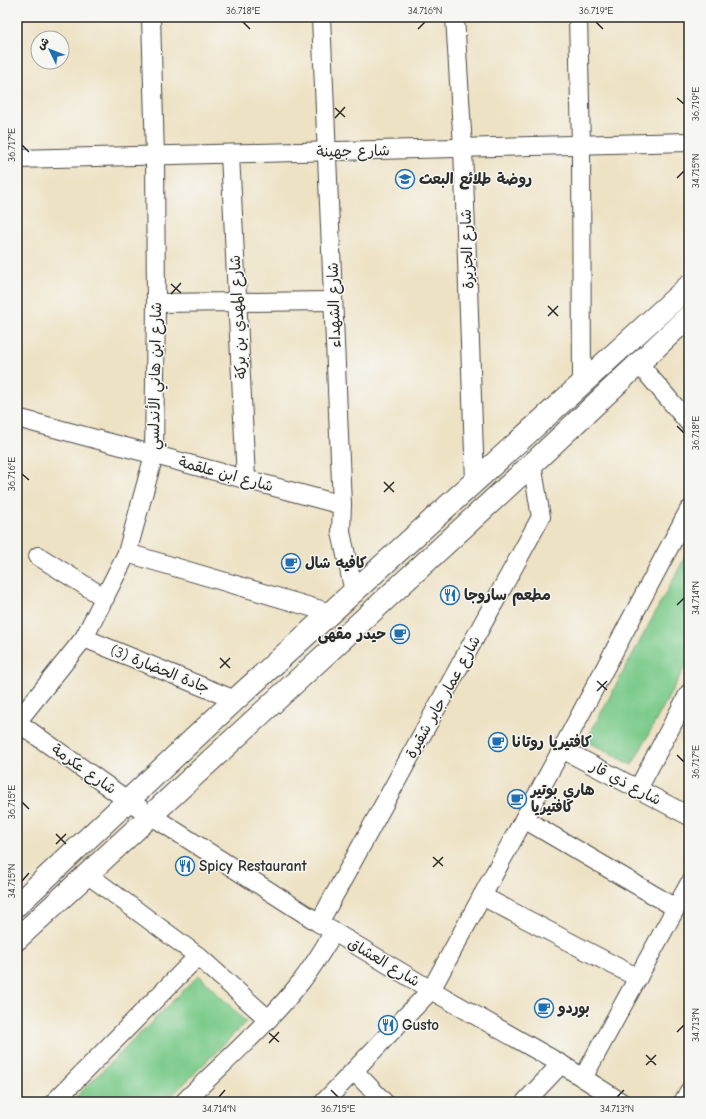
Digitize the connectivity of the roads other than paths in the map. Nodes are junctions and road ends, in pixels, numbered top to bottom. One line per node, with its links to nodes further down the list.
1 (151, 17): 10 (street, شارع ابن هاني الأندلسي)
2 (321, 17): 8 (street, شارع الشهداء)
3 (455, 17): 7 (street, شارع الجزيرة)
4 (578, 17): 6 (street)
5 (689, 142): 6 (street, شارع جهينة)
6 (581, 145): 7 (street, شارع جهينة); 18 (street)
7 (463, 148): 8 (street, شارع جهينة); 24 (street, شارع الجزيرة)
8 (327, 151): 9 (street, شارع جهينة); 13 (street, شارع الشهداء)
9 (230, 154): 10 (street, شارع جهينة); 14 (street, شارع المهدي بن بركة)
10 (155, 156): 11 (street, شارع جهينة); 15 (street, شارع ابن هاني الأندلسي)
11 (17, 159)
12 (689, 286): 18 (highway)
13 (333, 301): 14 (street); 25 (street, شارع الشهداء)
14 (237, 302): 15 (street); 23 (street, شارع المهدي بن بركة)
15 (156, 303): 21 (street, شارع ابن هاني الأندلسي)
16 (689, 316): 17 (highway)
17 (639, 364): 20 (street); 22 (highway)
18 (582, 383): 24 (highway)
19 (17, 418): 21 (street, شارع ابن علقمة)
20 (689, 423)
21 (154, 455): 23 (street, شارع ابن علقمة); 27 (street, شارع ابن هاني الأندلسي)
22 (532, 464): 39 (highway); 47 (street, شارع عمار جابر شقيرة)
23 (246, 479): 25 (street, شارع ابن علقمة)
24 (476, 481): 29 (highway)
25 (342, 505): 29 (street, شارع الشهداء)
26 (689, 510): 36 (street)
27 (127, 553): 30 (street, شارع ابن هاني الأندلسي); 31 (street)
28 (38, 556): 30 (street)
29 (354, 592): 31 (highway)
30 (105, 598): 32 (street, شارع ابن هاني الأندلسي)
31 (331, 612): 34 (highway)
32 (84, 638): 34 (street, جادة الحضارة (3)); 35 (street, شارع ابن هاني الأندلسي)
33 (689, 693): 37 (street)
34 (235, 700): 38 (highway)
35 (17, 722): 38 (street, شارع عكرمة)
36 (562, 749): 37 (street, شارع ذي قار); 41 (street)
37 (638, 789): 40 (street, شارع ذي قار)
38 (127, 800): 39 (street, شارع عكرمة); 45 (highway)
39 (151, 815): 42 (highway); 47 (street, شارع العشاق)
40 (689, 816)
41 (524, 819): 44 (street); 46 (street)
42 (87, 874): 48 (highway); 49 (street)
43 (689, 884): 46 (street)
44 (482, 896): 50 (street); 51 (street)
45 (17, 905)
46 (676, 908): 50 (street)
47 (326, 927): 51 (street, شارع العشاق); 52 (street, شارع عمار جابر شقيرة)
48 (17, 939)
49 (198, 956): 52 (street); 57 (street)
50 (638, 978): 55 (street)
51 (431, 990): 53 (street, شارع العشاق); 54 (street)
52 (268, 1019): 58 (street, شارع عمار جابر شقيرة)
53 (561, 1064): 55 (street, شارع العشاق); 61 (street)
54 (354, 1071): 59 (street); 60 (street)
55 (583, 1078): 62 (street, شارع العشاق)
56 (689, 1091): 63 (street)
57 (54, 1102)
58 (184, 1102)
59 (324, 1102)
60 (384, 1102)
61 (525, 1102)
62 (621, 1102)
63 (683, 1102)

